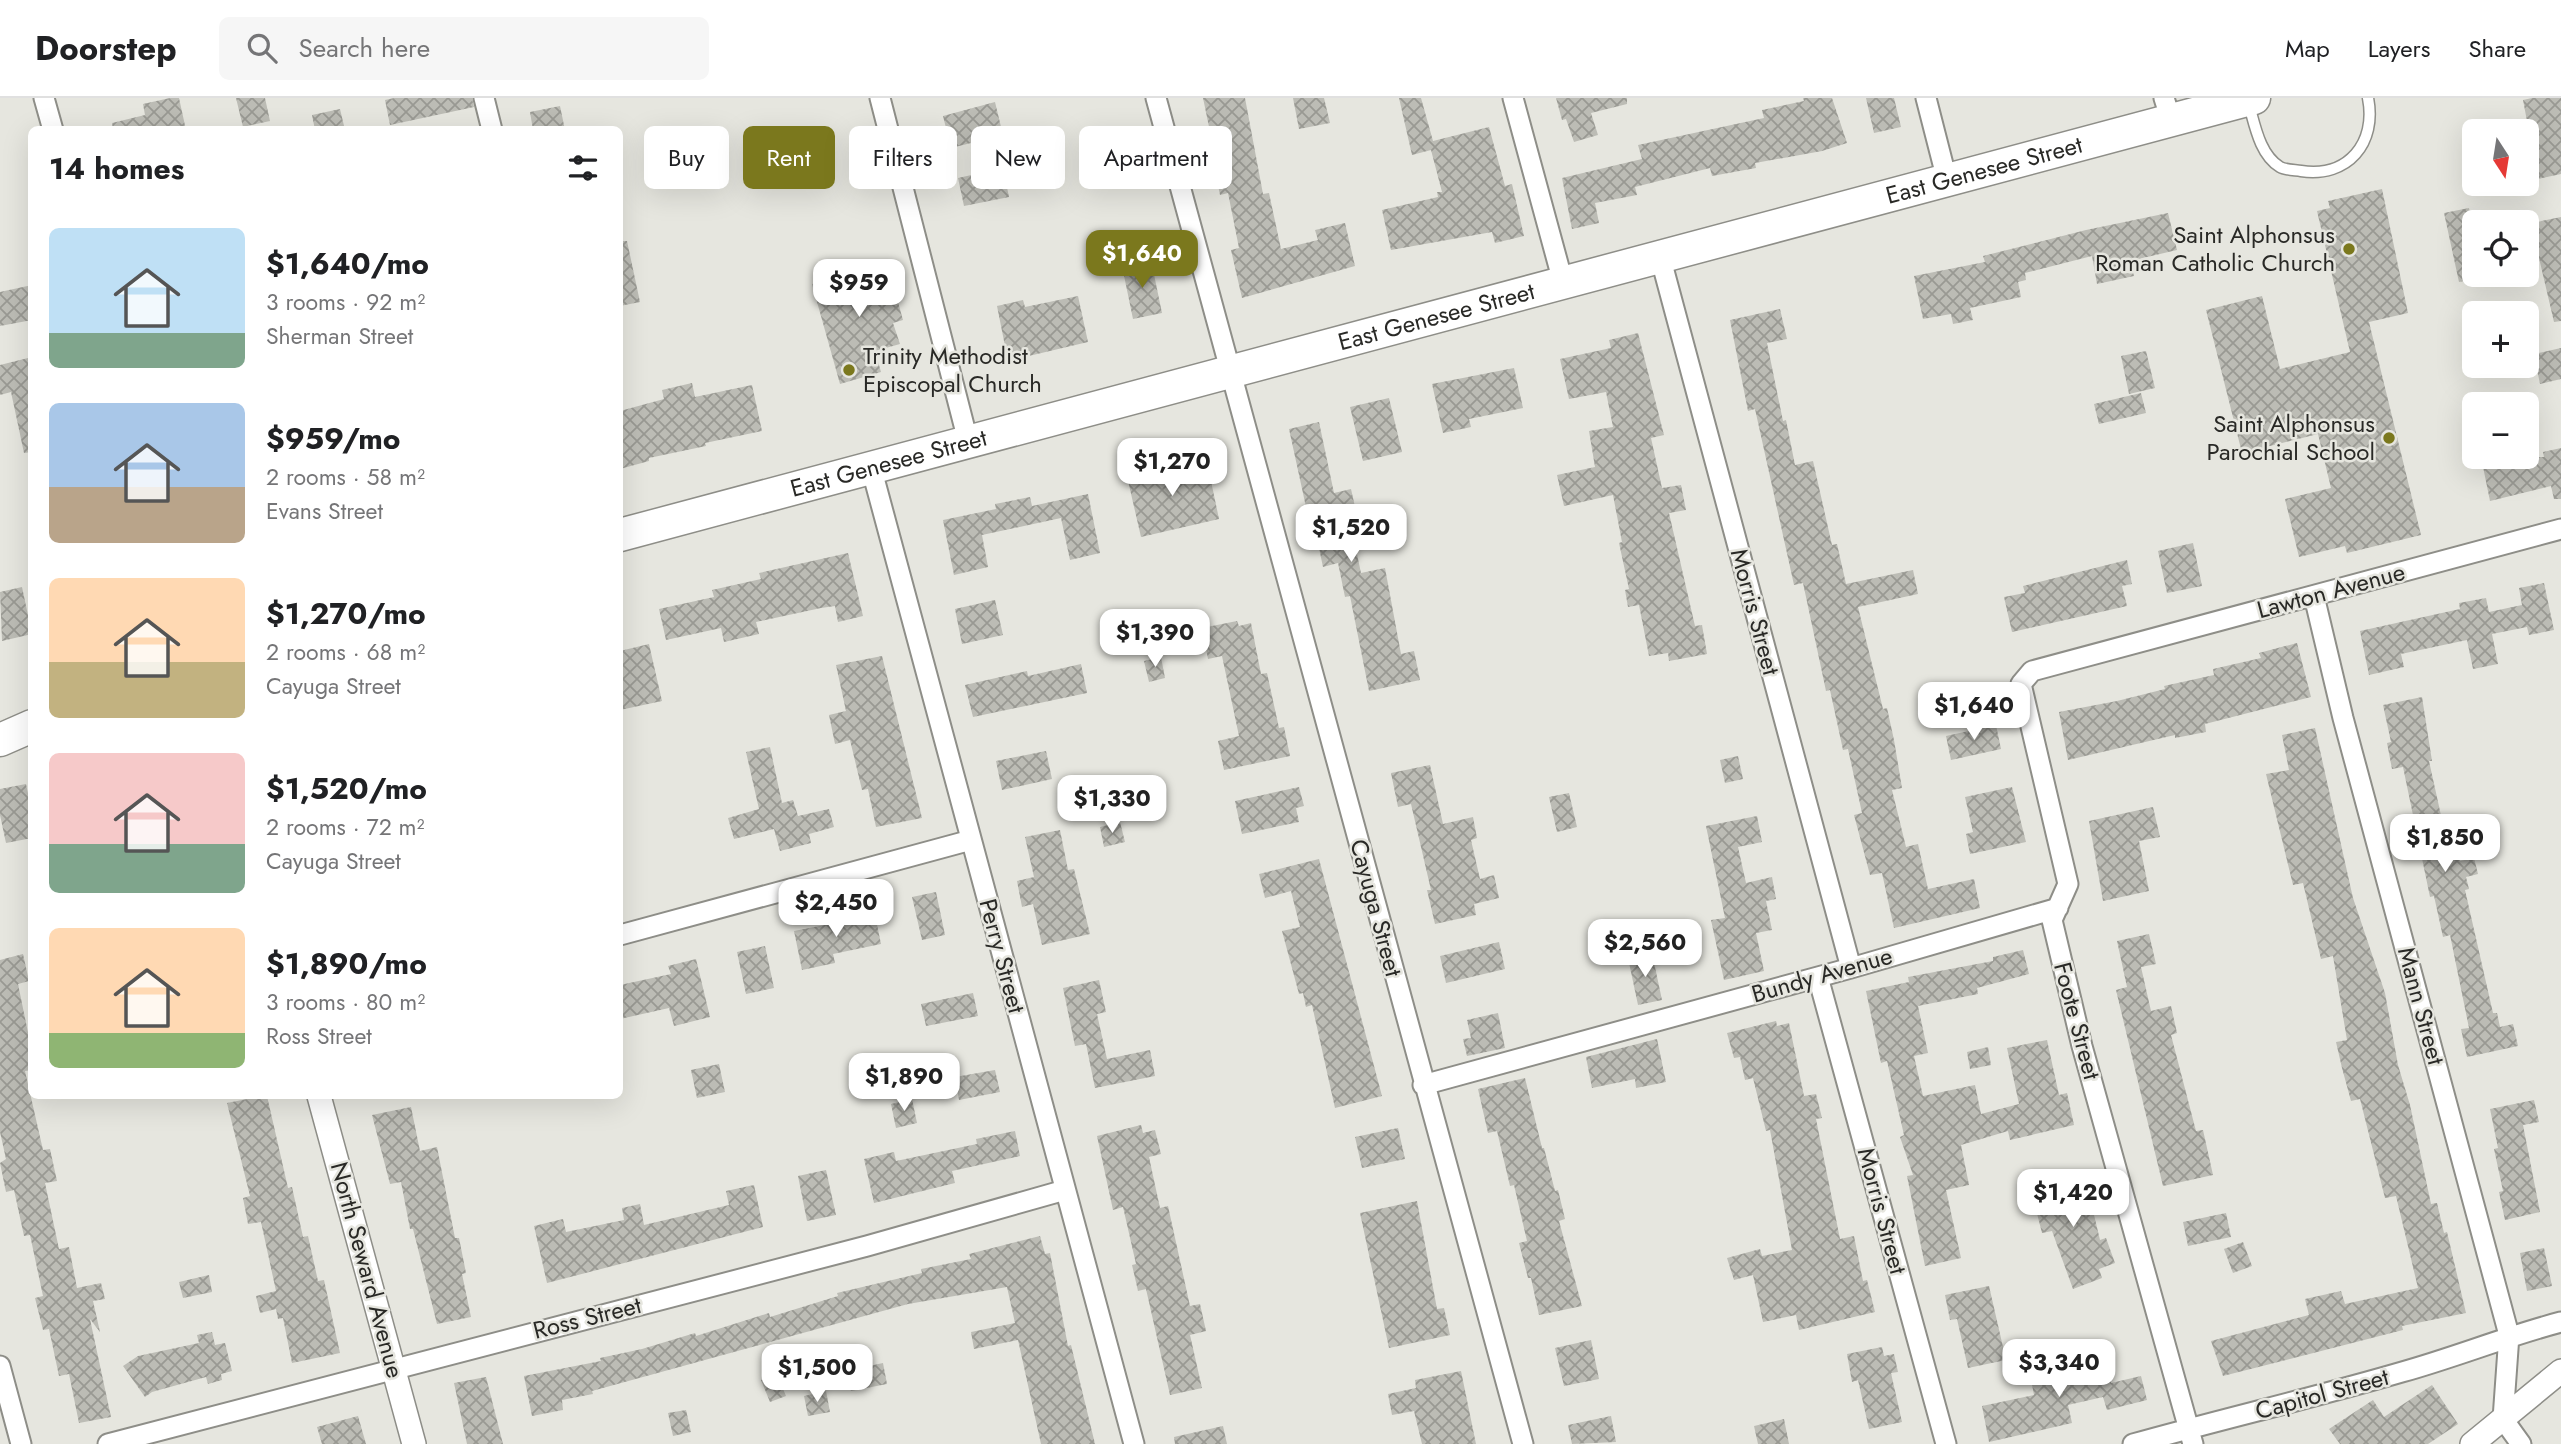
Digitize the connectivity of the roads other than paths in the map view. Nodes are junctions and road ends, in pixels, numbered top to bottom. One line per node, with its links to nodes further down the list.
1 (44, 98): 10 (street)
2 (484, 98): 11 (street)
3 (880, 98): 16 (street)
4 (1156, 98): 15 (street, Cayuga Street)
5 (1513, 98): 14 (street)
6 (1926, 98): 12 (street)
7 (2368, 98): 8 (lane)
8 (2251, 99): 9 (highway, East Genesee Street)
9 (2167, 109): 12 (highway, East Genesee Street)
10 (52, 126)
11 (491, 126)
12 (1947, 180): 13 (highway, East Genesee Street)
13 (1660, 256): 14 (highway, East Genesee Street); 29 (street, Morris Street)
14 (1563, 282): 15 (highway, East Genesee Street)
15 (1231, 371): 16 (highway, East Genesee Street); 31 (street, Cayuga Street)
16 (968, 441): 17 (highway, East Genesee Street)
17 (871, 467): 19 (highway, East Genesee Street); 26 (street, Perry Street)
18 (2561, 529): 20 (street, Lawton Avenue)
19 (623, 535)
20 (2314, 596): 21 (street, Lawton Avenue); 35 (street, Mann Street)
21 (2102, 653): 27 (street, Foote Street)
22 (28, 708): 23 (highway)
23 (0, 718)
24 (28, 728): 25 (highway)
25 (0, 740)
26 (971, 840): 28 (street); 33 (street, Perry Street)
27 (2058, 908): 29 (street, Bundy Avenue); 40 (street, Foote Street)
28 (623, 934)
29 (1850, 968): 30 (street, Bundy Avenue)
30 (1818, 977): 31 (street, Bundy Avenue); 46 (street, Morris Street)
31 (1423, 1085): 45 (street, Cayuga Street)
32 (320, 1099): 37 (street, North Seward Avenue)
33 (1065, 1189): 37 (street, Ross Street); 44 (street, Perry Street)
34 (2561, 1322): 35 (street, Capitol Street)
35 (2509, 1335): 39 (street, Mann Street); 40 (street, Capitol Street)
36 (0, 1366): 41 (street)
37 (394, 1369): 42 (street, Ross Street); 43 (street, North Seward Avenue)
38 (2561, 1371): 39 (street)
39 (2503, 1419): 48 (street); 49 (street)
40 (2191, 1437): 47 (street, Capitol Street)
41 (21, 1444)
42 (108, 1444)
43 (414, 1444)
44 (1134, 1444)
45 (1523, 1444)
46 (1946, 1444)
47 (2133, 1444)
48 (2472, 1444)
49 (2521, 1444)

